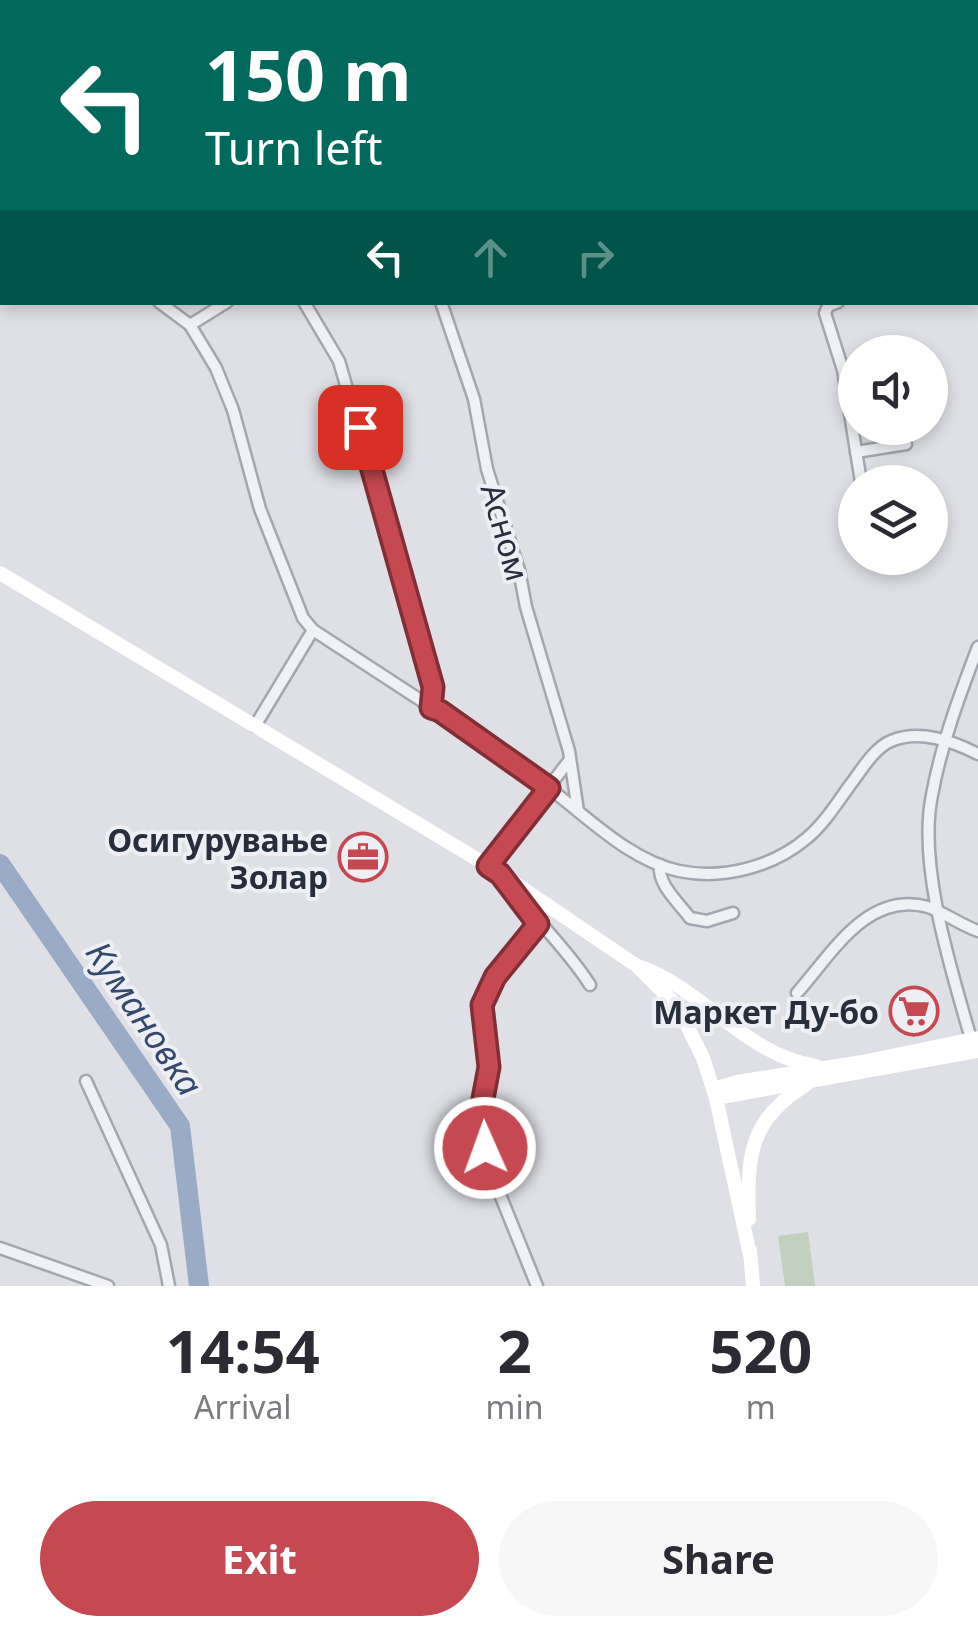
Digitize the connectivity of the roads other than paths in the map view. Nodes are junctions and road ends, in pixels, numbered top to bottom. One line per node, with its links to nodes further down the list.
1 (163, 305): 6 (street)
2 (222, 305): 6 (street)
3 (306, 305): 15 (street)
4 (442, 305): 19 (street, Асном)
5 (830, 305): 7 (street)
6 (190, 325): 13 (street)
7 (838, 354)
8 (855, 445): 10 (street)
9 (900, 445): 10 (street)
10 (856, 452): 11 (street)
11 (858, 465)
12 (0, 572): 16 (main road)
13 (312, 630): 15 (street); 16 (street)
14 (978, 646): 17 (street)
15 (431, 708): 20 (street)
16 (255, 726): 23 (main road)
17 (947, 740): 18 (street); 22 (street); 24 (street)
18 (978, 754)
19 (569, 762): 20 (street); 21 (street, Асном)
20 (549, 788): 21 (street); 23 (street)
21 (578, 811): 22 (street)
22 (660, 865): 25 (street)
23 (494, 870): 26 (street); 28 (main road)
24 (939, 912): 27 (street); 30 (street); 31 (street)
25 (733, 913)
26 (538, 924): 29 (street); 39 (street)
27 (978, 931)
28 (637, 966): 32 (main road); 34 (main road)
29 (590, 985)
30 (797, 993)
31 (975, 1045): 32 (main road)
32 (821, 1073): 34 (main road); 36 (main road)
33 (86, 1081): 38 (street)
34 (715, 1094): 36 (main road)
35 (0, 1248): 37 (street)
36 (750, 1255): 40 (main road)
37 (108, 1286)
38 (169, 1286)
39 (538, 1286)
40 (752, 1286)

